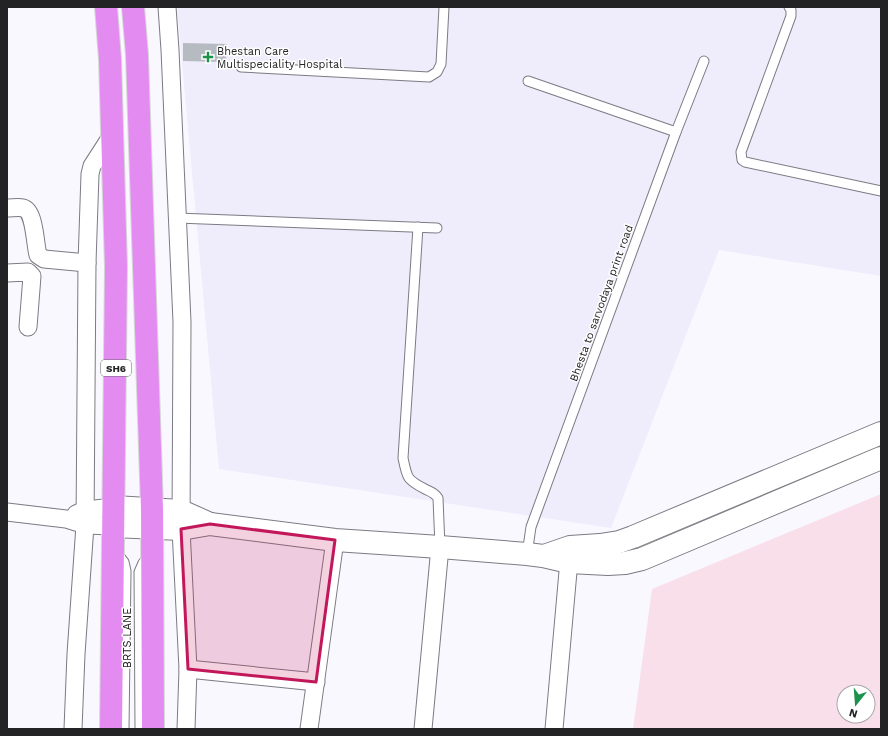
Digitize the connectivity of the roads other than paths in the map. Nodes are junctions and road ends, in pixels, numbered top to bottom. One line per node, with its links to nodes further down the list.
1 (106, 7): 10 (highway, SH6)
2 (133, 7): 23 (highway)
3 (167, 7): 13 (street)
4 (444, 7): 7 (lane)
5 (789, 7): 11 (lane)
6 (704, 61): 9 (lane, Bhesta to sarvodaya print road)
7 (241, 67)
8 (528, 81): 9 (lane)
9 (676, 132): 29 (lane, Bhesta to sarvodaya print road)
10 (112, 136): 16 (street); 25 (highway, SH6)
11 (881, 191)
12 (7, 208): 16 (street)
13 (177, 218): 14 (lane); 24 (street)
14 (418, 227): 15 (lane); 27 (lane)
15 (436, 228)
16 (87, 263): 22 (street)
17 (7, 272): 18 (street)
18 (28, 328)
19 (881, 433): 30 (main road)
20 (881, 458): 30 (main road)
21 (7, 512): 22 (street)
22 (85, 517): 25 (street); 33 (street)
23 (152, 518): 24 (main road); 25 (main road); 28 (highway)
24 (181, 520): 26 (main road); 31 (street)
25 (114, 527): 34 (highway, SH6); 35 (lane)
26 (335, 540): 27 (main road); 32 (street)
27 (440, 547): 29 (main road); 40 (street)
28 (152, 551): 36 (lane, BRTS LANE); 37 (highway)
29 (535, 555): 30 (main road)
30 (570, 555): 41 (street)
31 (188, 669): 32 (street); 38 (street)
32 (316, 682): 39 (street)
33 (73, 729)
34 (111, 729)
35 (124, 729)
36 (140, 729)
37 (153, 729)
38 (186, 729)
39 (309, 729)
40 (423, 729)
41 (554, 729)

